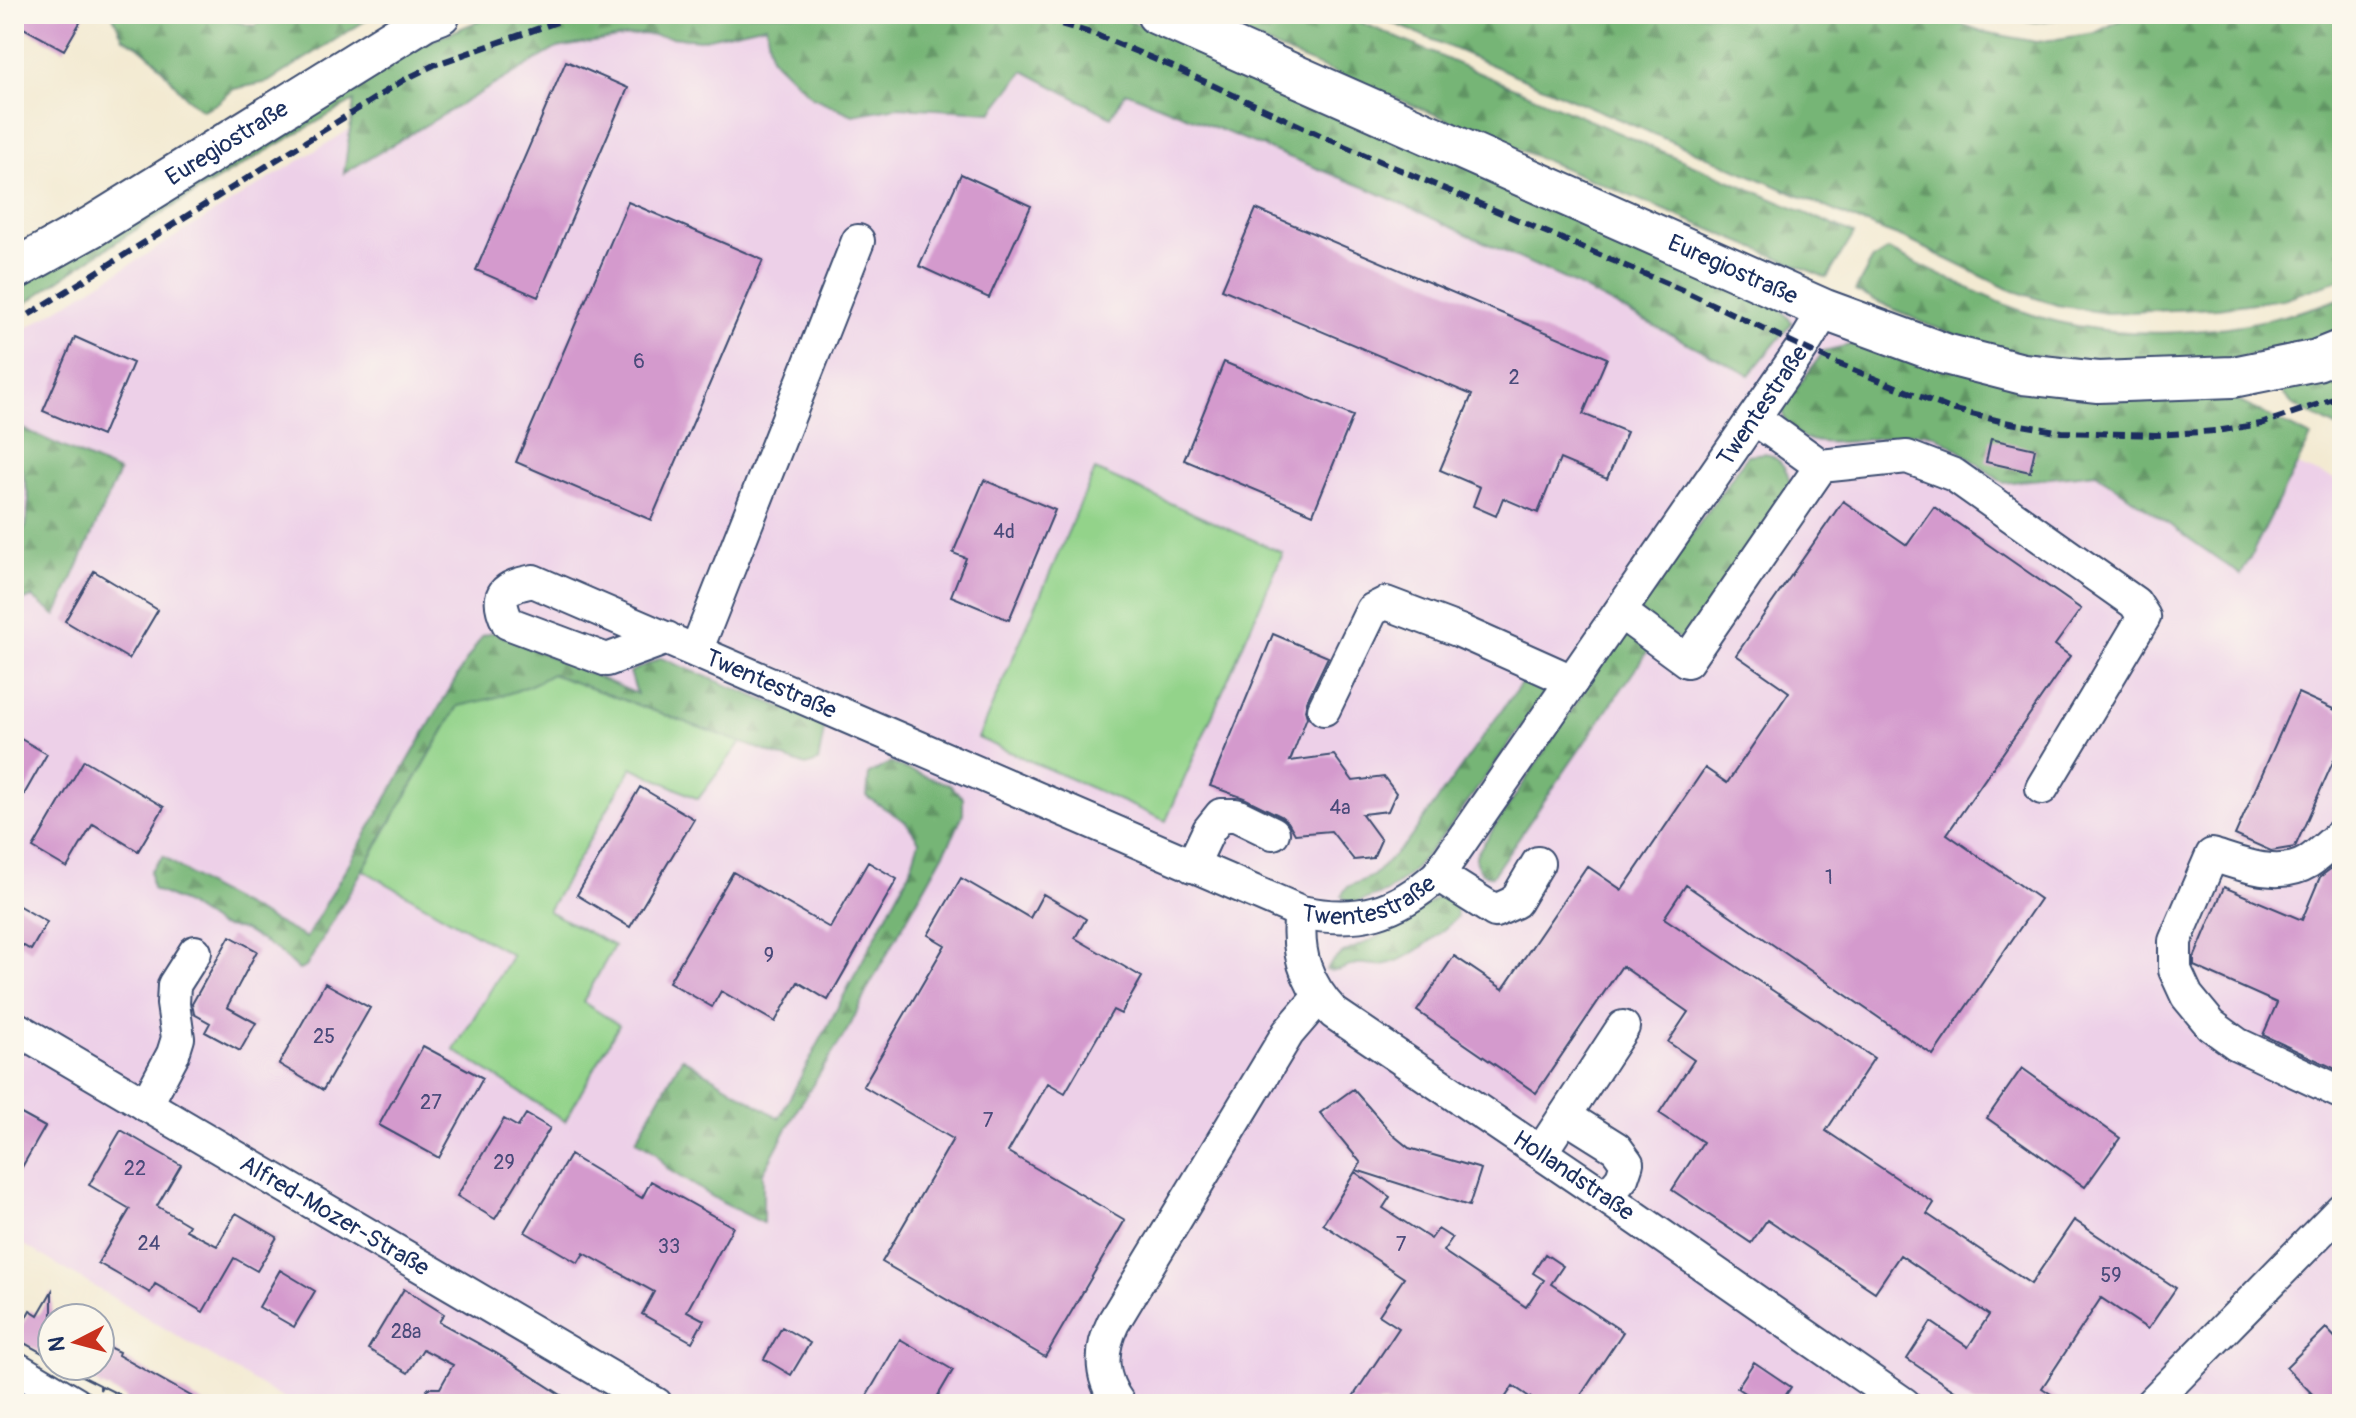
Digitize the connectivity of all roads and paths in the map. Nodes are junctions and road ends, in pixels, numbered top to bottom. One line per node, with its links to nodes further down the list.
1 (440, 14): 4 (main road, Euregiostraße)
2 (1157, 14): 5 (main road, Euregiostraße)
3 (858, 241): 11 (street)
4 (14, 270)
5 (1825, 310): 6 (main road, Euregiostraße); 7 (street, Twentestraße)
6 (2342, 350)
7 (1754, 418): 8 (street); 9 (street, Twentestraße)
8 (1821, 466): 9 (street); 14 (street)
9 (1620, 612): 12 (street, Twentestraße)
10 (667, 638): 11 (street, Twentestraße)
11 (696, 651): 18 (street, Twentestraße)
12 (1572, 681): 13 (street); 19 (street, Twentestraße)
13 (1324, 709)
14 (2042, 788)
15 (1273, 833): 18 (street)
16 (2342, 834): 25 (street)
17 (1538, 863): 19 (street)
18 (1192, 866): 20 (street, Twentestraße)
19 (1438, 875): 20 (street, Twentestraße)
20 (1301, 912): 22 (street, Hollandstraße)
21 (195, 952): 26 (street)
22 (1319, 997): 28 (street, Hollandstraße); 34 (street)
23 (14, 1027): 26 (street, Alfred-Mozer-Straße)
24 (1623, 1027): 27 (street)
25 (2342, 1093)
26 (146, 1105): 33 (street, Alfred-Mozer-Straße)
27 (1565, 1116): 28 (street); 29 (street)
28 (1541, 1152): 29 (street, Hollandstraße)
29 (1606, 1197): 35 (street, Hollandstraße)
30 (2342, 1209): 36 (street)
31 (14, 1367): 32 (street)
32 (76, 1404)
33 (656, 1404)
34 (1119, 1404)
35 (1904, 1404)
36 (2151, 1404)

